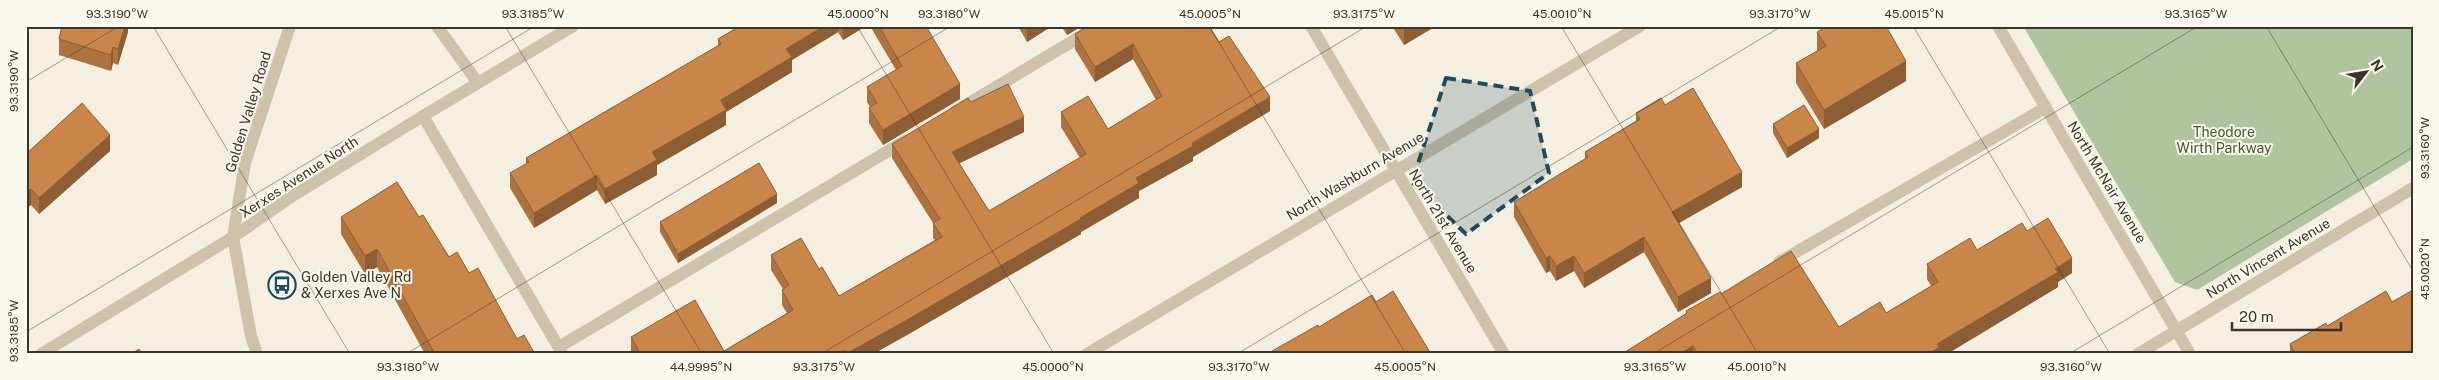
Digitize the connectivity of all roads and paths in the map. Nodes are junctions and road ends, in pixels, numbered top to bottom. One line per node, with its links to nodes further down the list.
1 (290, 26): 15 (street, Golden Valley Road)
2 (437, 26): 8 (street)
3 (573, 26): 8 (street, Xerxes Avenue North)
4 (1098, 26): 11 (street)
5 (1311, 26): 13 (street, North 21st Avenue)
6 (1640, 26): 13 (street, North Washburn Avenue)
7 (1998, 26): 9 (street, North McNair Avenue)
8 (478, 83): 10 (street, Xerxes Avenue North)
9 (2045, 108): 16 (street); 17 (street, North McNair Avenue)
10 (423, 116): 15 (street, Xerxes Avenue North); 18 (street)
11 (944, 118)
12 (918, 133): 18 (street)
13 (1395, 169): 21 (street, North Washburn Avenue); 22 (street, North 21st Avenue)
14 (2413, 188): 17 (street, North Vincent Avenue)
15 (233, 237): 19 (street, Xerxes Avenue North); 20 (street, Golden Valley Road)
16 (1766, 270)
17 (2177, 330): 23 (street, North Vincent Avenue); 24 (street, North McNair Avenue)
18 (561, 350)
19 (41, 354)
20 (257, 354)
21 (1087, 354)
22 (1504, 354)
23 (2138, 354)
24 (2190, 354)

